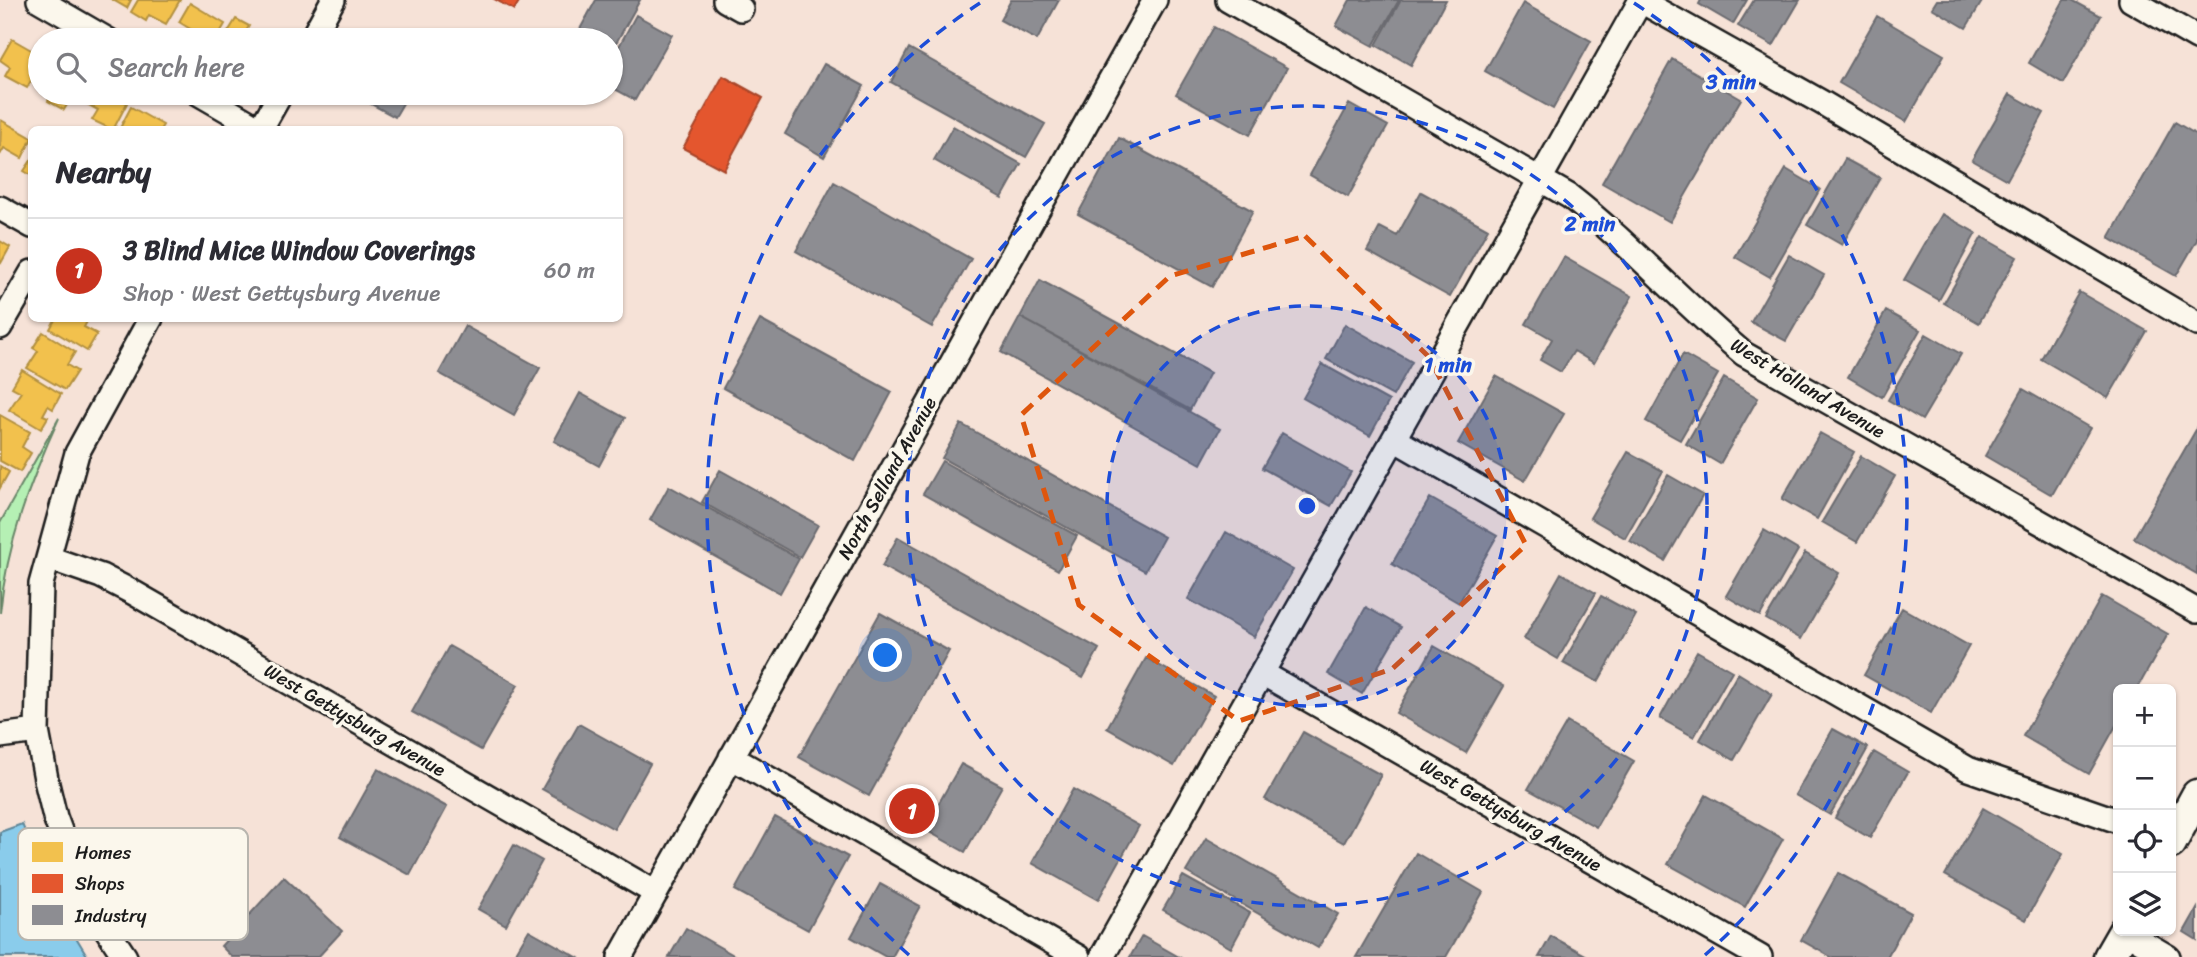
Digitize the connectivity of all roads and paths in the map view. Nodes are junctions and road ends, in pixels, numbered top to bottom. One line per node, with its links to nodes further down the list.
1 (38, 0): 7 (street)
2 (333, 0): 8 (street)
3 (1155, 0): 27 (street, North Selland Avenue)
4 (1228, 0): 14 (street, West Holland Avenue)
5 (1641, 0): 14 (street); 19 (street)
6 (2131, 0): 9 (street)
7 (87, 28)
8 (318, 28)
9 (2197, 38)
10 (219, 105): 12 (street)
11 (274, 105): 13 (street)
12 (255, 126)
13 (262, 126)
14 (1540, 180): 21 (street); 23 (street, West Holland Avenue)
15 (0, 208): 16 (street)
16 (28, 224)
17 (28, 279): 20 (street)
18 (149, 322): 22 (street)
19 (2197, 324)
20 (0, 327)
21 (1394, 439): 24 (street); 29 (street)
22 (49, 558): 25 (street); 32 (street, West Gettysburg Avenue)
23 (2197, 611)
24 (1262, 673): 39 (street); 40 (street, West Gettysburg Avenue)
25 (37, 731): 26 (street); 30 (street)
26 (0, 736)
27 (732, 757): 32 (street, North Selland Avenue); 38 (street)
28 (2197, 795): 31 (main road)
29 (2113, 819)
30 (59, 828)
31 (2176, 834)
32 (656, 893): 37 (street, North Selland Avenue)
33 (2121, 936): 41 (main road)
34 (2132, 936): 42 (street)
35 (114, 940): 36 (street)
36 (125, 957)
37 (620, 957)
38 (1078, 957)
39 (1102, 957)
40 (1760, 957)
41 (2109, 957)
42 (2168, 957)

